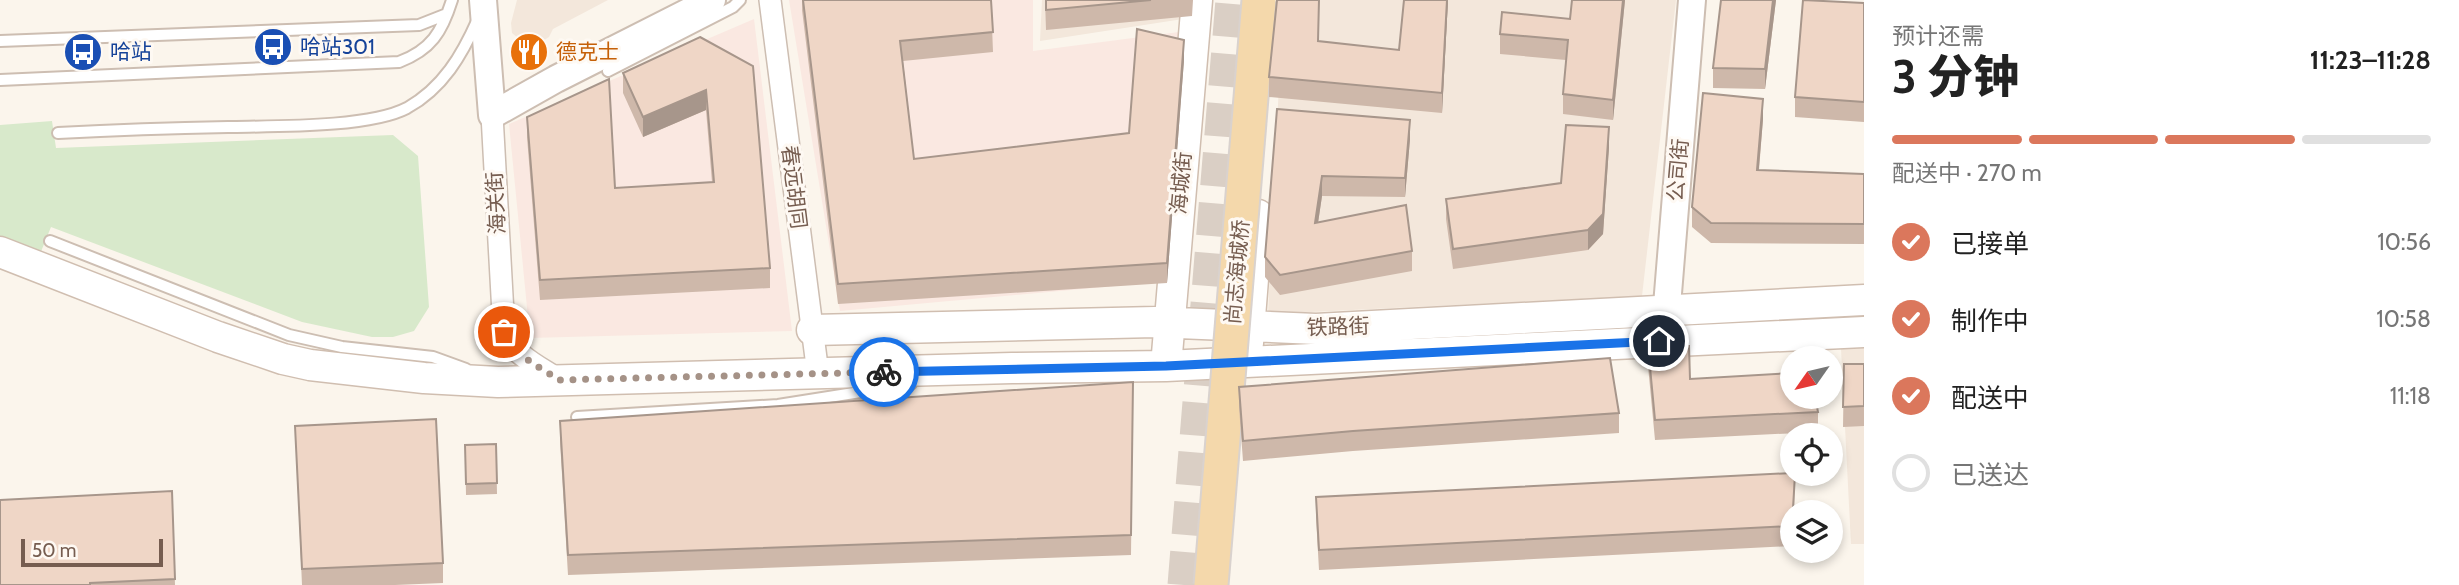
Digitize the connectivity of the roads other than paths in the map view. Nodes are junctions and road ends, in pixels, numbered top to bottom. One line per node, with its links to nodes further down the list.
1 (452, 0): 10 (lane)
2 (712, 0): 14 (street)
3 (740, 0): 12 (lane)
4 (770, 0): 22 (street, 春远胡同)
5 (1197, 0): 20 (main road, 海城街)
6 (1259, 0): 32 (main road, 尚志海城桥, bridge)
7 (1274, 0): 21 (main road)
8 (1692, 0): 19 (street, 公司街)
9 (484, 3): 14 (street, 海关街); 15 (lane)
10 (447, 15): 11 (lane); 13 (lane)
11 (0, 41)
12 (608, 71)
13 (0, 80)
14 (492, 115): 29 (street, 海关街)
15 (58, 133)
16 (50, 241): 30 (lane)
17 (3, 253): 30 (main road, 铁路街)
18 (1864, 300): 19 (main road, 铁路街)
19 (1667, 310): 21 (main road, 铁路街); 24 (street, 公司街)
20 (1170, 322): 21 (main road, 铁路街); 22 (main road, 铁路街); 26 (main road, 海城街)
21 (1250, 326): 25 (main road)
22 (812, 330): 28 (street, 春远胡同)
23 (1864, 332): 24 (main road, 铁路街)
24 (1664, 340): 25 (main road, 铁路街)
25 (1247, 361): 26 (main road, 铁路街)
26 (1166, 366): 27 (main road, 铁路街)
27 (1012, 368): 28 (main road, 铁路街); 31 (lane)
28 (818, 374): 29 (main road, 铁路街)
29 (559, 380): 30 (main road, 铁路街)
30 (498, 382)
31 (577, 417)
32 (1211, 585)

